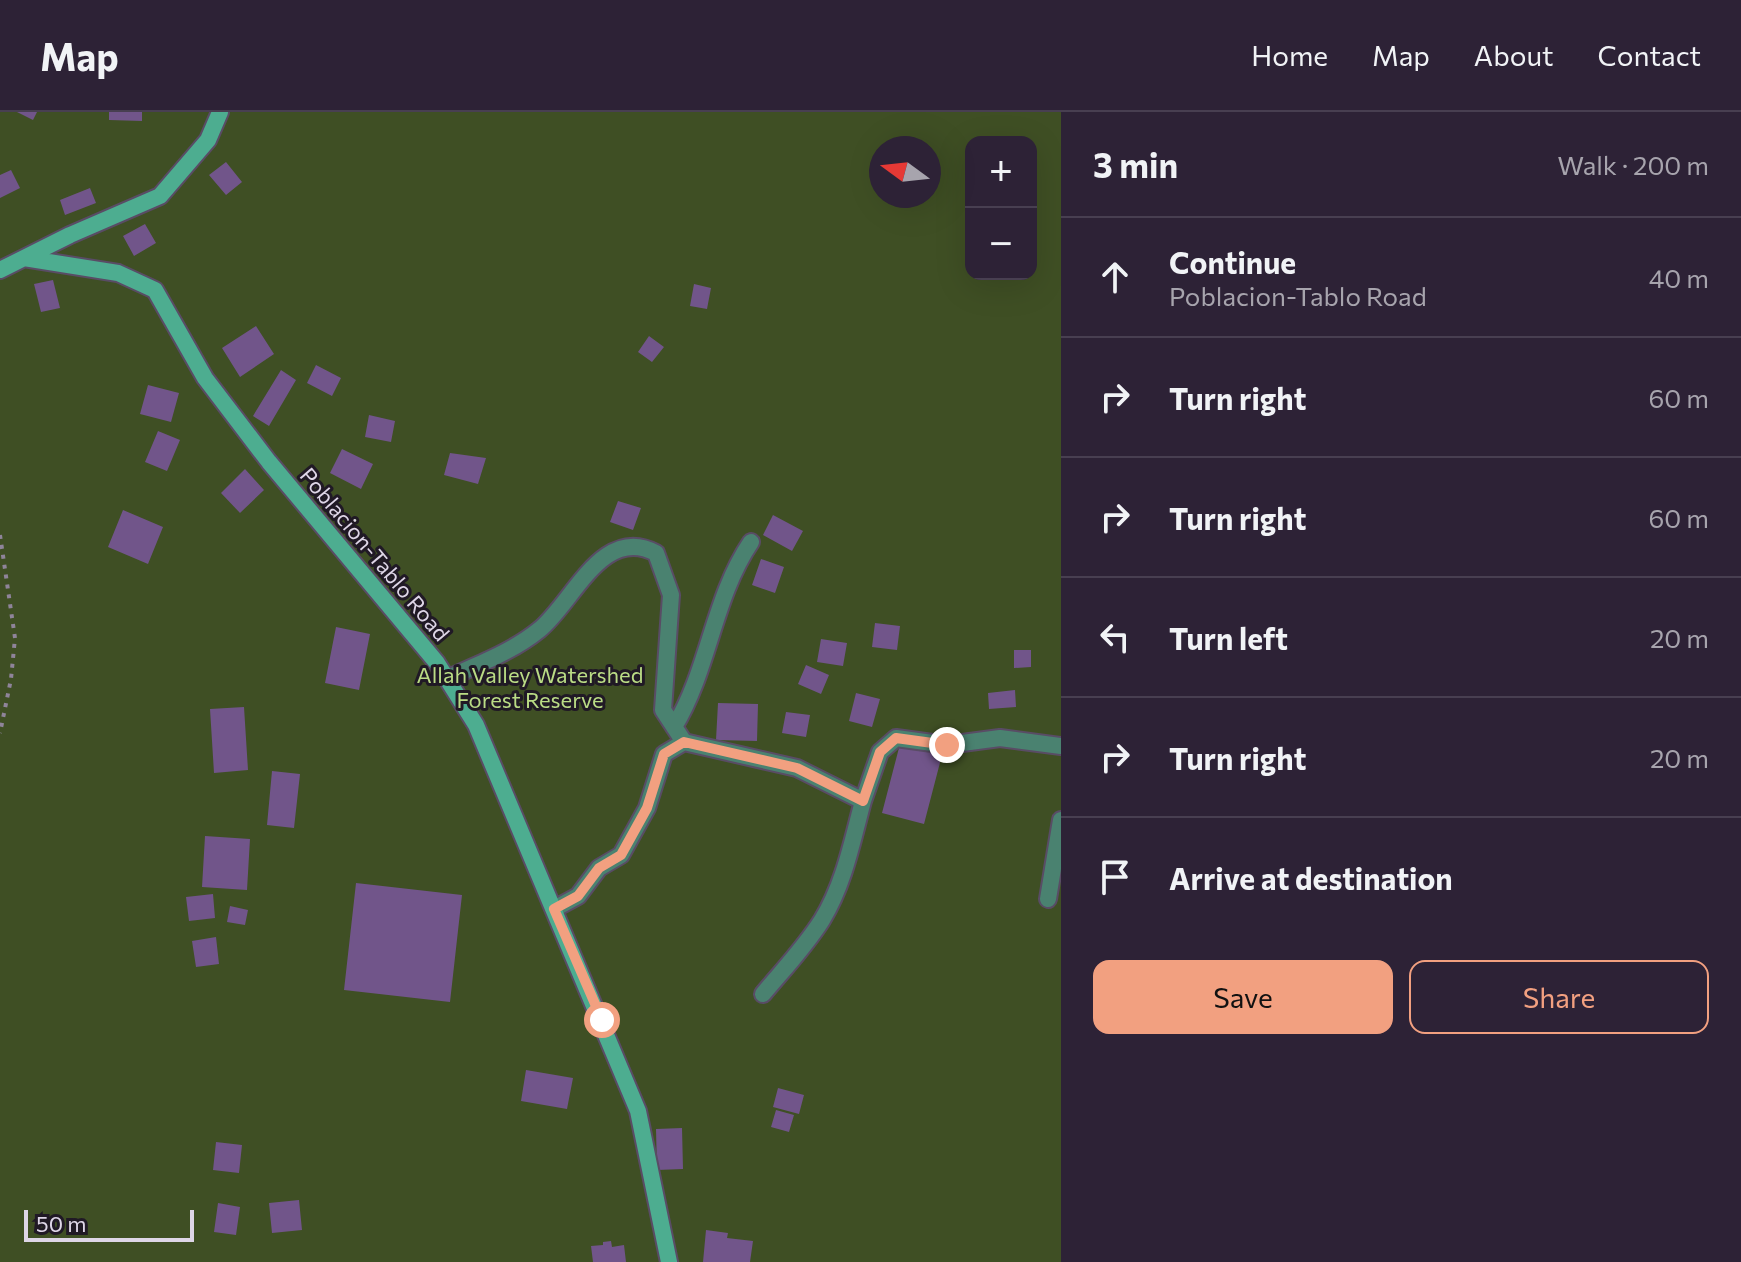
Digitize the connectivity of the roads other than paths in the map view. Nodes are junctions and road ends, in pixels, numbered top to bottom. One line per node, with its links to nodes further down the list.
1 (220, 112): 2 (street)
2 (24, 258): 3 (street); 5 (street, Poblacion-Tablo Road)
3 (0, 270)
4 (751, 542): 6 (street)
5 (447, 679): 6 (street); 12 (street, Poblacion-Tablo Road)
6 (674, 727): 7 (street)
7 (684, 742): 9 (street); 12 (street)
8 (1061, 746): 9 (street)
9 (863, 801): 13 (street)
10 (1061, 820): 11 (street)
11 (1048, 899)
12 (554, 909): 14 (street, Poblacion-Tablo Road)
13 (763, 994)
14 (669, 1262)

